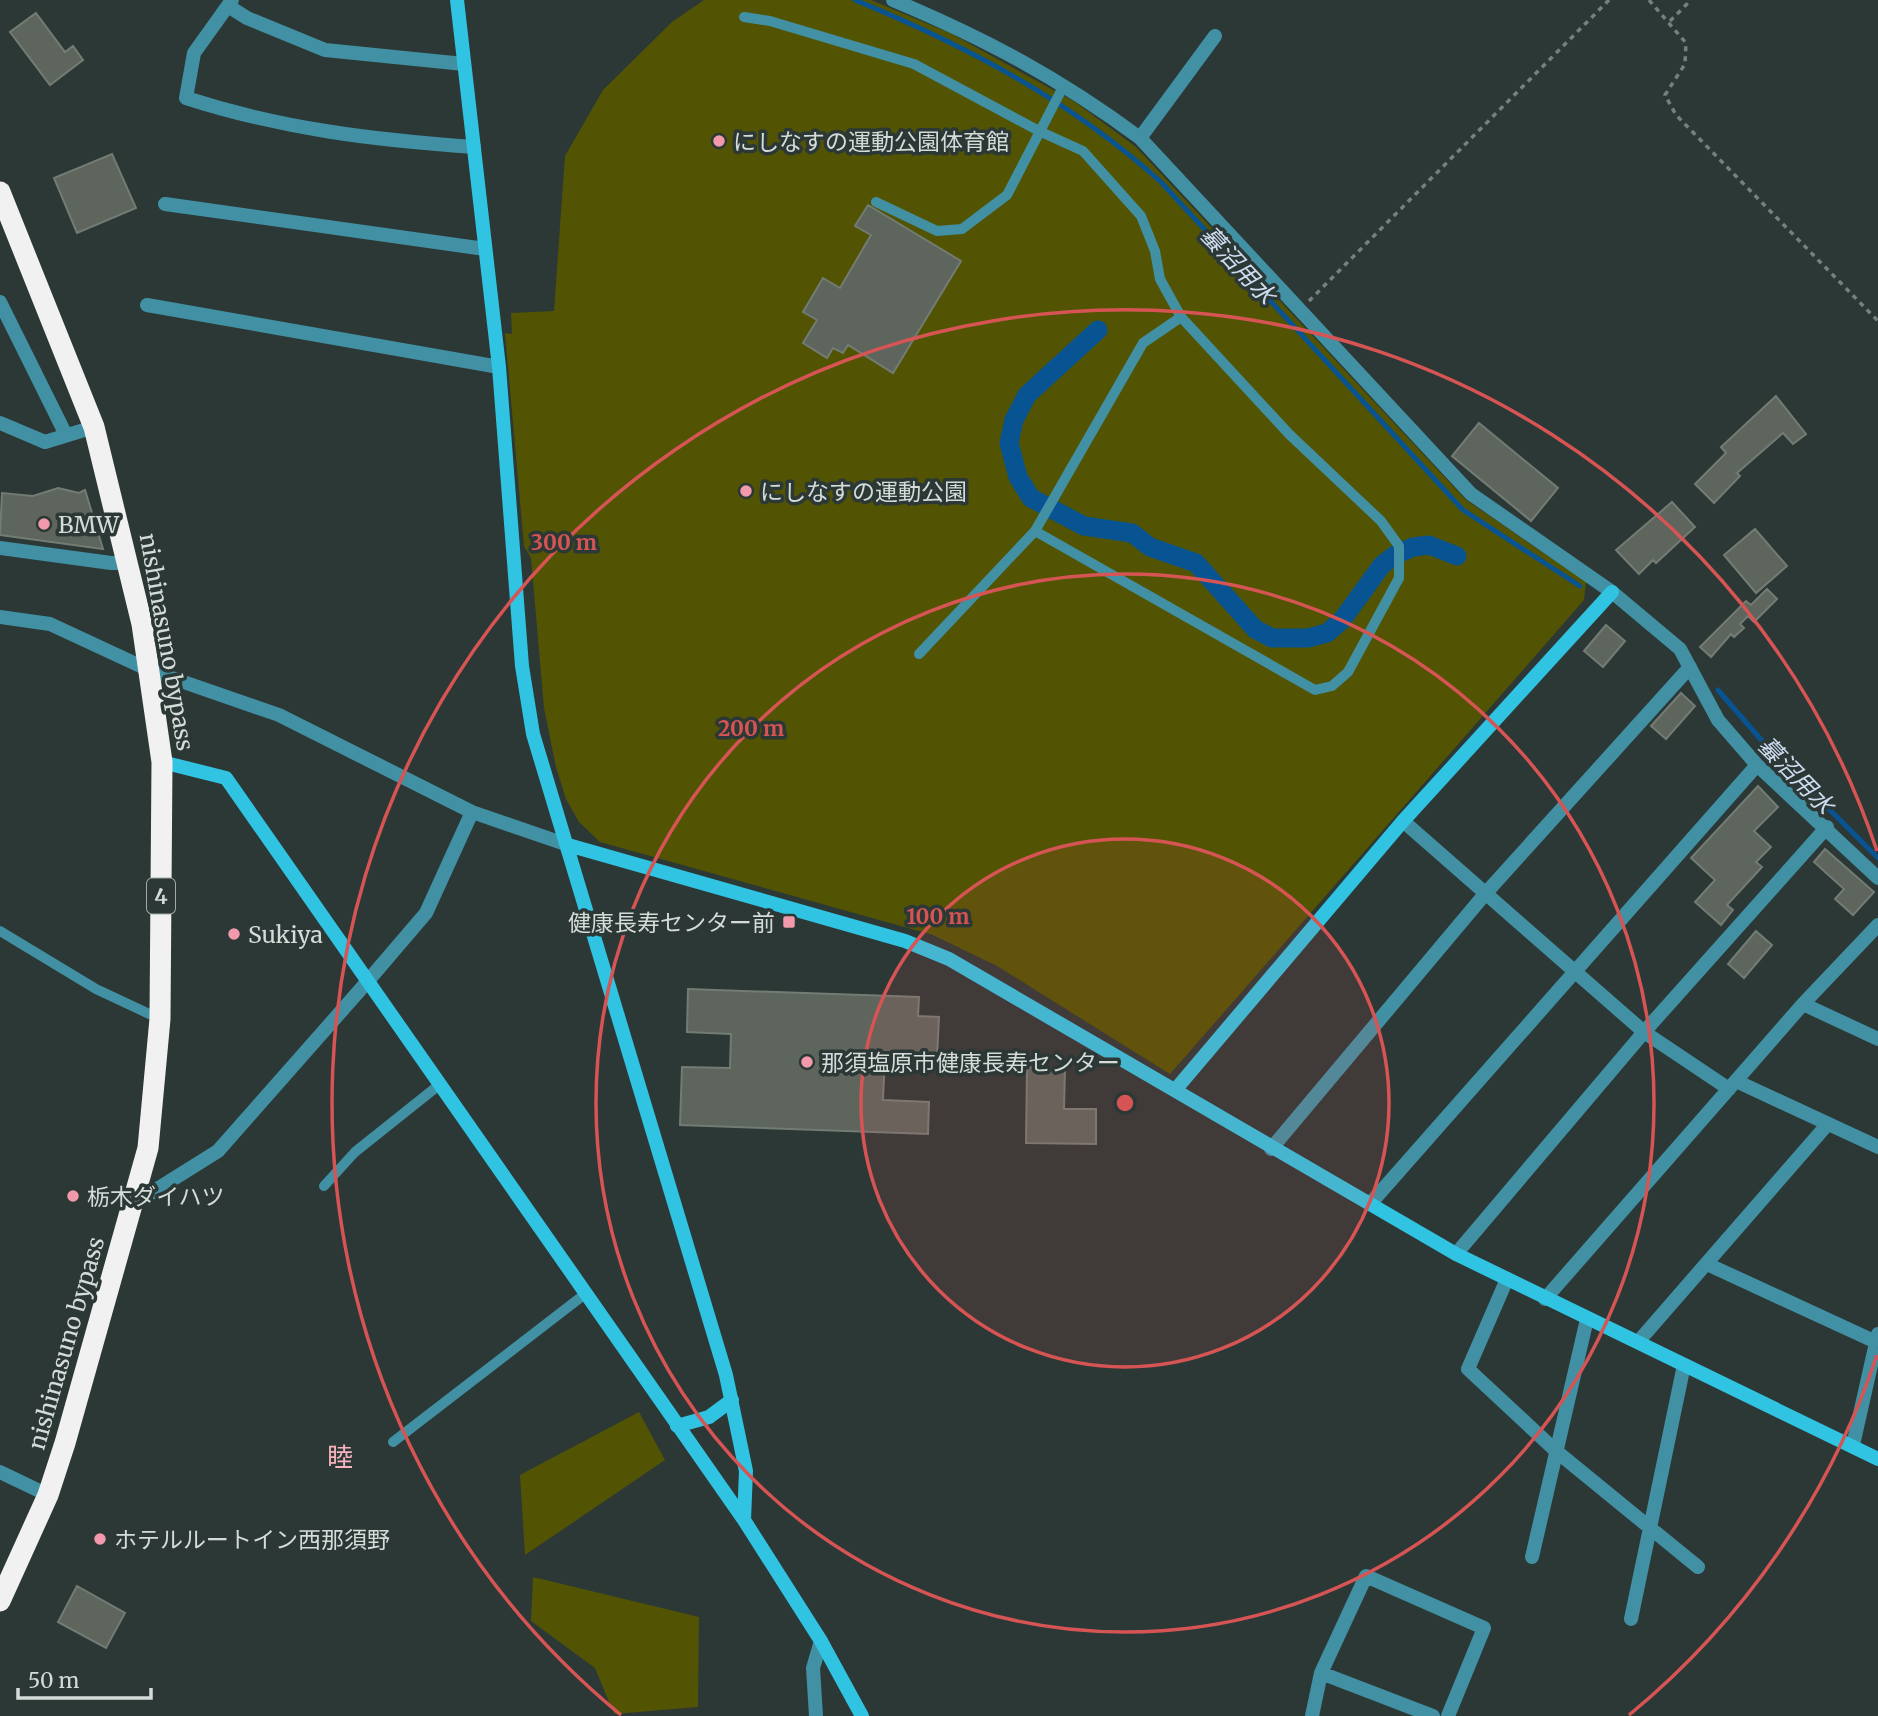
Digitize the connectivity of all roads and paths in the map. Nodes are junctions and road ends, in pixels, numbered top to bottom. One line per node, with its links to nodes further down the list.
1 (457, 0): 10 (street)
2 (893, 0): 11 (street)
3 (1609, 0): 21 (path)
4 (1649, 0): 8 (path)
5 (1691, 0): 8 (path)
6 (230, 3): 10 (street); 14 (street)
7 (744, 17): 12 (lane)
8 (1670, 21): 23 (path)
9 (1214, 36): 13 (street)
10 (464, 64): 14 (street)
11 (1064, 85): 12 (lane); 13 (street)
12 (1039, 131): 16 (lane); 22 (lane)
13 (1140, 138): 21 (street)
14 (474, 146): 18 (street)
15 (0, 192): 26 (highway, nishinasuno bypass / 4)
16 (876, 202)
17 (165, 204): 18 (street)
18 (485, 249): 24 (street)
19 (0, 302): 27 (street)
20 (147, 305): 24 (street)
21 (1300, 311): 31 (street)
22 (1181, 317): 28 (lane); 28 (lane)
23 (1878, 321)
24 (499, 368): 41 (street)
25 (0, 423): 27 (street)
26 (94, 426): 27 (street); 30 (highway, nishinasuno bypass / 4)
27 (66, 435)
28 (1035, 531): 33 (lane)
29 (0, 548): 30 (street)
30 (130, 563): 35 (highway, nishinasuno bypass / 4)
31 (1612, 592): 34 (street); 39 (street)
32 (0, 617): 35 (street)
33 (919, 654)
34 (1690, 667): 37 (street); 43 (street)
35 (149, 670): 36 (highway, nishinasuno bypass / 4); 38 (street)
36 (162, 762): 47 (street); 49 (highway, nishinasuno bypass / 4)
37 (1757, 765): 40 (street); 46 (street)
38 (472, 812): 41 (street); 47 (street)
39 (1403, 821): 43 (street); 54 (street)
40 (1827, 827): 42 (street); 50 (street)
41 (568, 845): 54 (street); 70 (street)
42 (1878, 878)
43 (1485, 894): 46 (street); 57 (street)
44 (1878, 925): 48 (street)
45 (0, 930): 49 (lane)
46 (1572, 972): 50 (street); 60 (street)
47 (368, 982): 52 (street); 59 (street)
48 (1803, 1003): 51 (street); 53 (street)
49 (160, 1019): 59 (highway, nishinasuno bypass / 4)
50 (1644, 1032): 53 (street); 61 (street)
51 (1878, 1038)
52 (439, 1085): 58 (lane); 64 (street)
53 (1732, 1085): 55 (street); 65 (street)
54 (1176, 1089): 57 (street)
55 (1826, 1126): 56 (street); 62 (street)
56 (1878, 1147)
57 (1271, 1149): 60 (street)
58 (324, 1186)
59 (135, 1203): 77 (highway, nishinasuno bypass / 4)
60 (1370, 1204): 61 (street)
61 (1456, 1254): 63 (street)
62 (1709, 1265): 67 (street); 68 (street)
63 (1507, 1279): 65 (street); 74 (street)
64 (585, 1294): 71 (street); 72 (lane)
65 (1545, 1299): 66 (street)
66 (1587, 1319): 68 (street); 74 (street)
67 (1877, 1337): 73 (street)
68 (1639, 1342): 69 (street)
69 (1684, 1365): 73 (street); 79 (street)
70 (732, 1400): 71 (street); 78 (street)
71 (677, 1426): 78 (street)
72 (393, 1442)
73 (1853, 1445): 75 (street)
74 (1556, 1451): 79 (street); 80 (street)
75 (1878, 1459)
76 (0, 1472): 77 (street)
77 (48, 1495): 82 (highway, nishinasuno bypass / 4)
78 (744, 1520): 84 (street)
79 (1651, 1527): 81 (street); 83 (street)
80 (1532, 1556)
81 (1698, 1567)
82 (0, 1601)
83 (1631, 1619)
84 (821, 1641): 86 (street); 87 (street)
85 (1321, 1673): 88 (street); 89 (street); 90 (street)
86 (816, 1716)
87 (862, 1716)
88 (1312, 1716)
89 (1433, 1716)
90 (1448, 1716)

